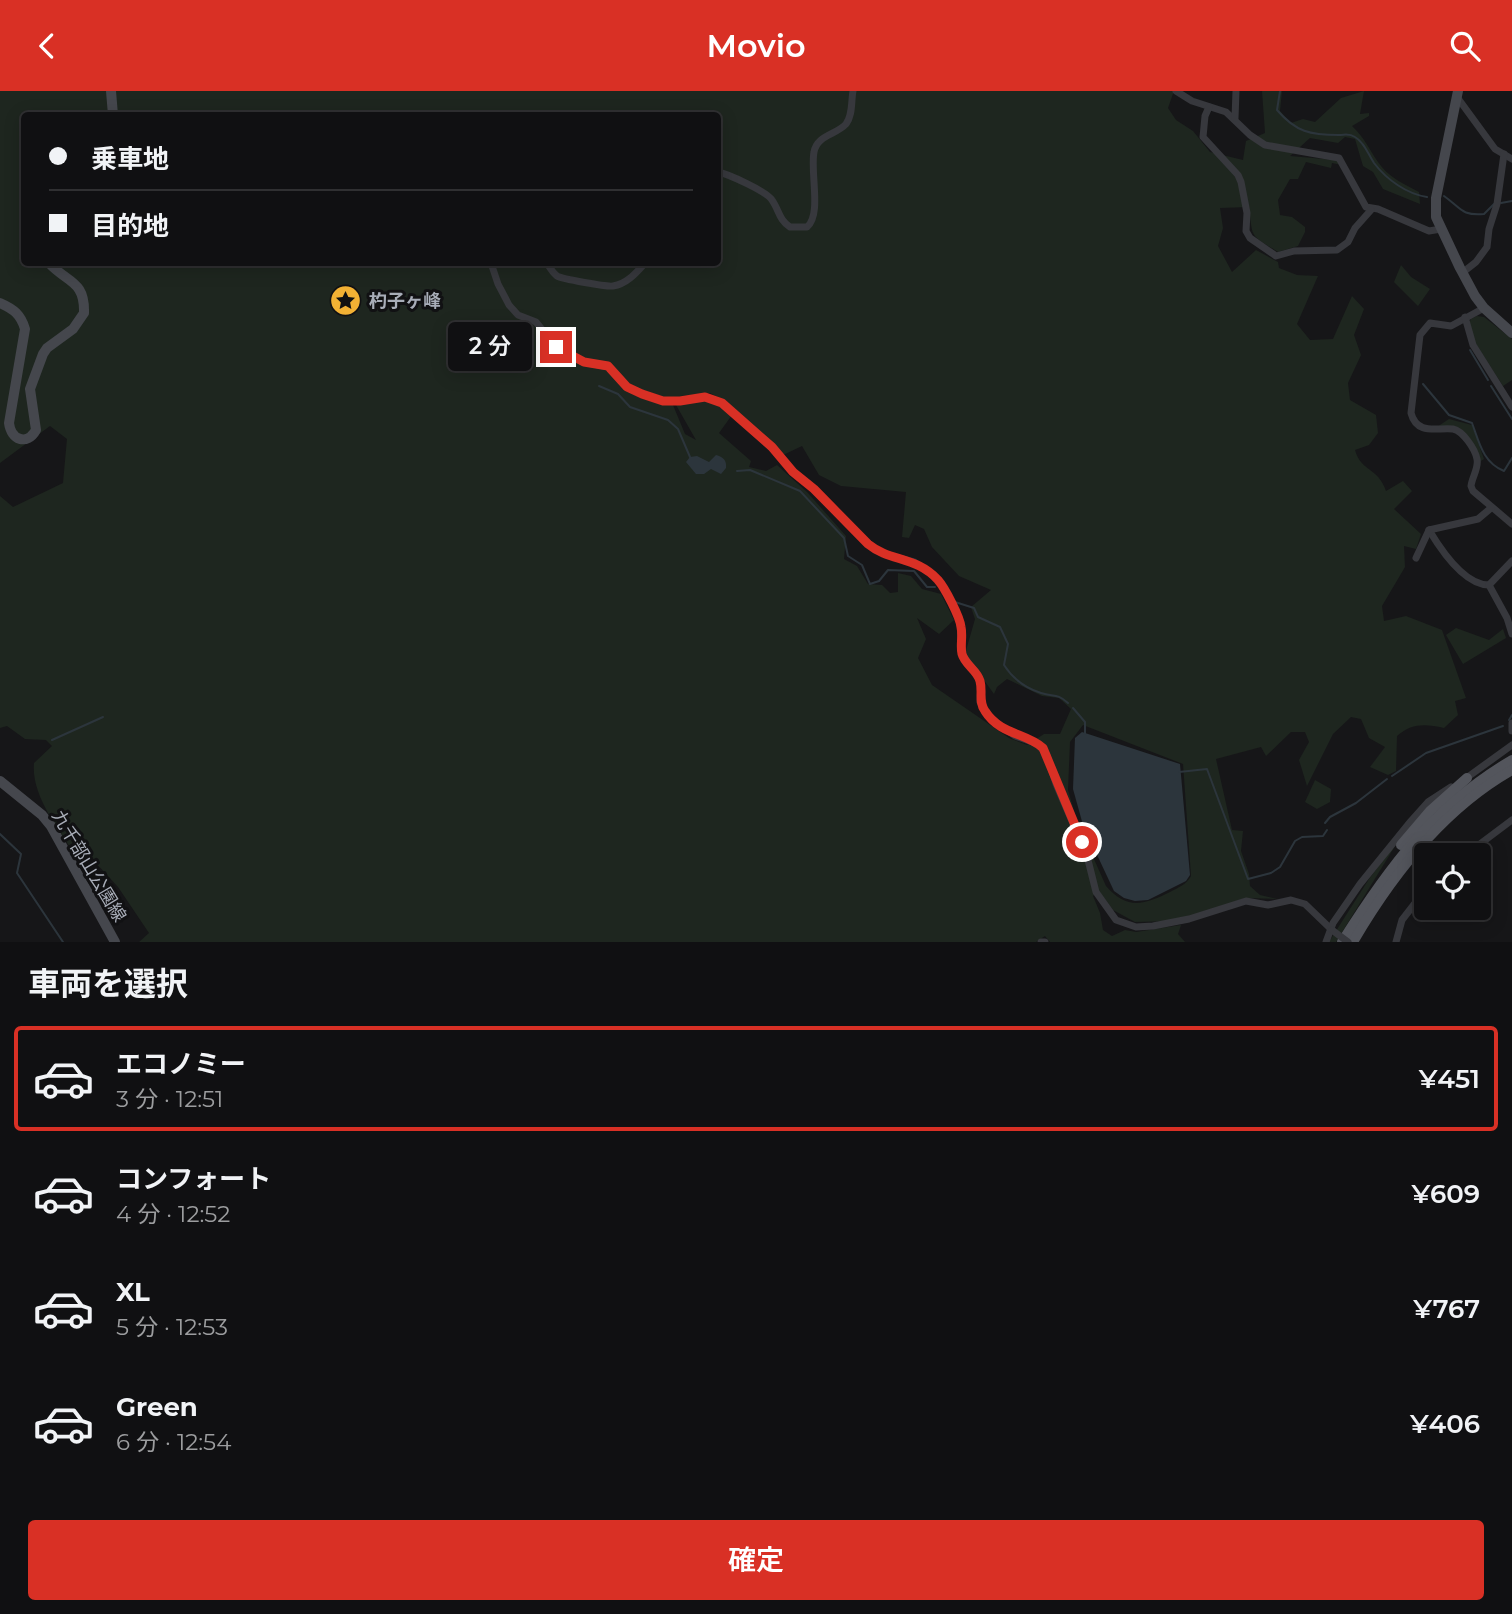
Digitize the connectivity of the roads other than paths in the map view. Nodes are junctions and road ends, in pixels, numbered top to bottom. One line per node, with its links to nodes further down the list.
1 (111, 91): 7 (main road)
2 (853, 91): 11 (street)
3 (1176, 91): 6 (street)
4 (1236, 91): 8 (street)
5 (1457, 94): 9 (street); 13 (main road)
6 (1209, 107): 8 (street); 12 (street)
7 (113, 112)
8 (1234, 118): 12 (street)
9 (1504, 155): 10 (street); 18 (street)
10 (1512, 159)
11 (721, 173)
12 (1371, 210): 13 (street)
13 (1441, 229): 18 (main road)
14 (52, 266): 19 (main road)
15 (492, 266): 42 (street)
16 (549, 266): 17 (street)
17 (642, 266)
18 (1462, 272): 20 (main road)
19 (0, 303)
20 (1484, 308): 21 (street); 22 (main road)
21 (1465, 317): 23 (street); 24 (street)
22 (1512, 333)
23 (1512, 407)
24 (1491, 508): 25 (street); 26 (street)
25 (1512, 524)
26 (1429, 530): 27 (street); 29 (street)
27 (1416, 558)
28 (1512, 561): 29 (street)
29 (1489, 585): 30 (street)
30 (1512, 634)
31 (1512, 723): 32 (street)
32 (1512, 731)
33 (1512, 745): 36 (street)
34 (1512, 760): 40 (main road)
35 (1512, 770): 46 (main road)
36 (1467, 778): 40 (main road); 42 (street)
37 (0, 781): 43 (main road, 九千部山公園線)
38 (1512, 820): 39 (street)
39 (1481, 843)
40 (1381, 881): 45 (main road)
41 (1414, 904): 47 (street)
42 (1332, 930): 44 (street); 45 (street, bridge)
43 (116, 942)
44 (1326, 942)
45 (1345, 942)
46 (1353, 942)
47 (1396, 942)

